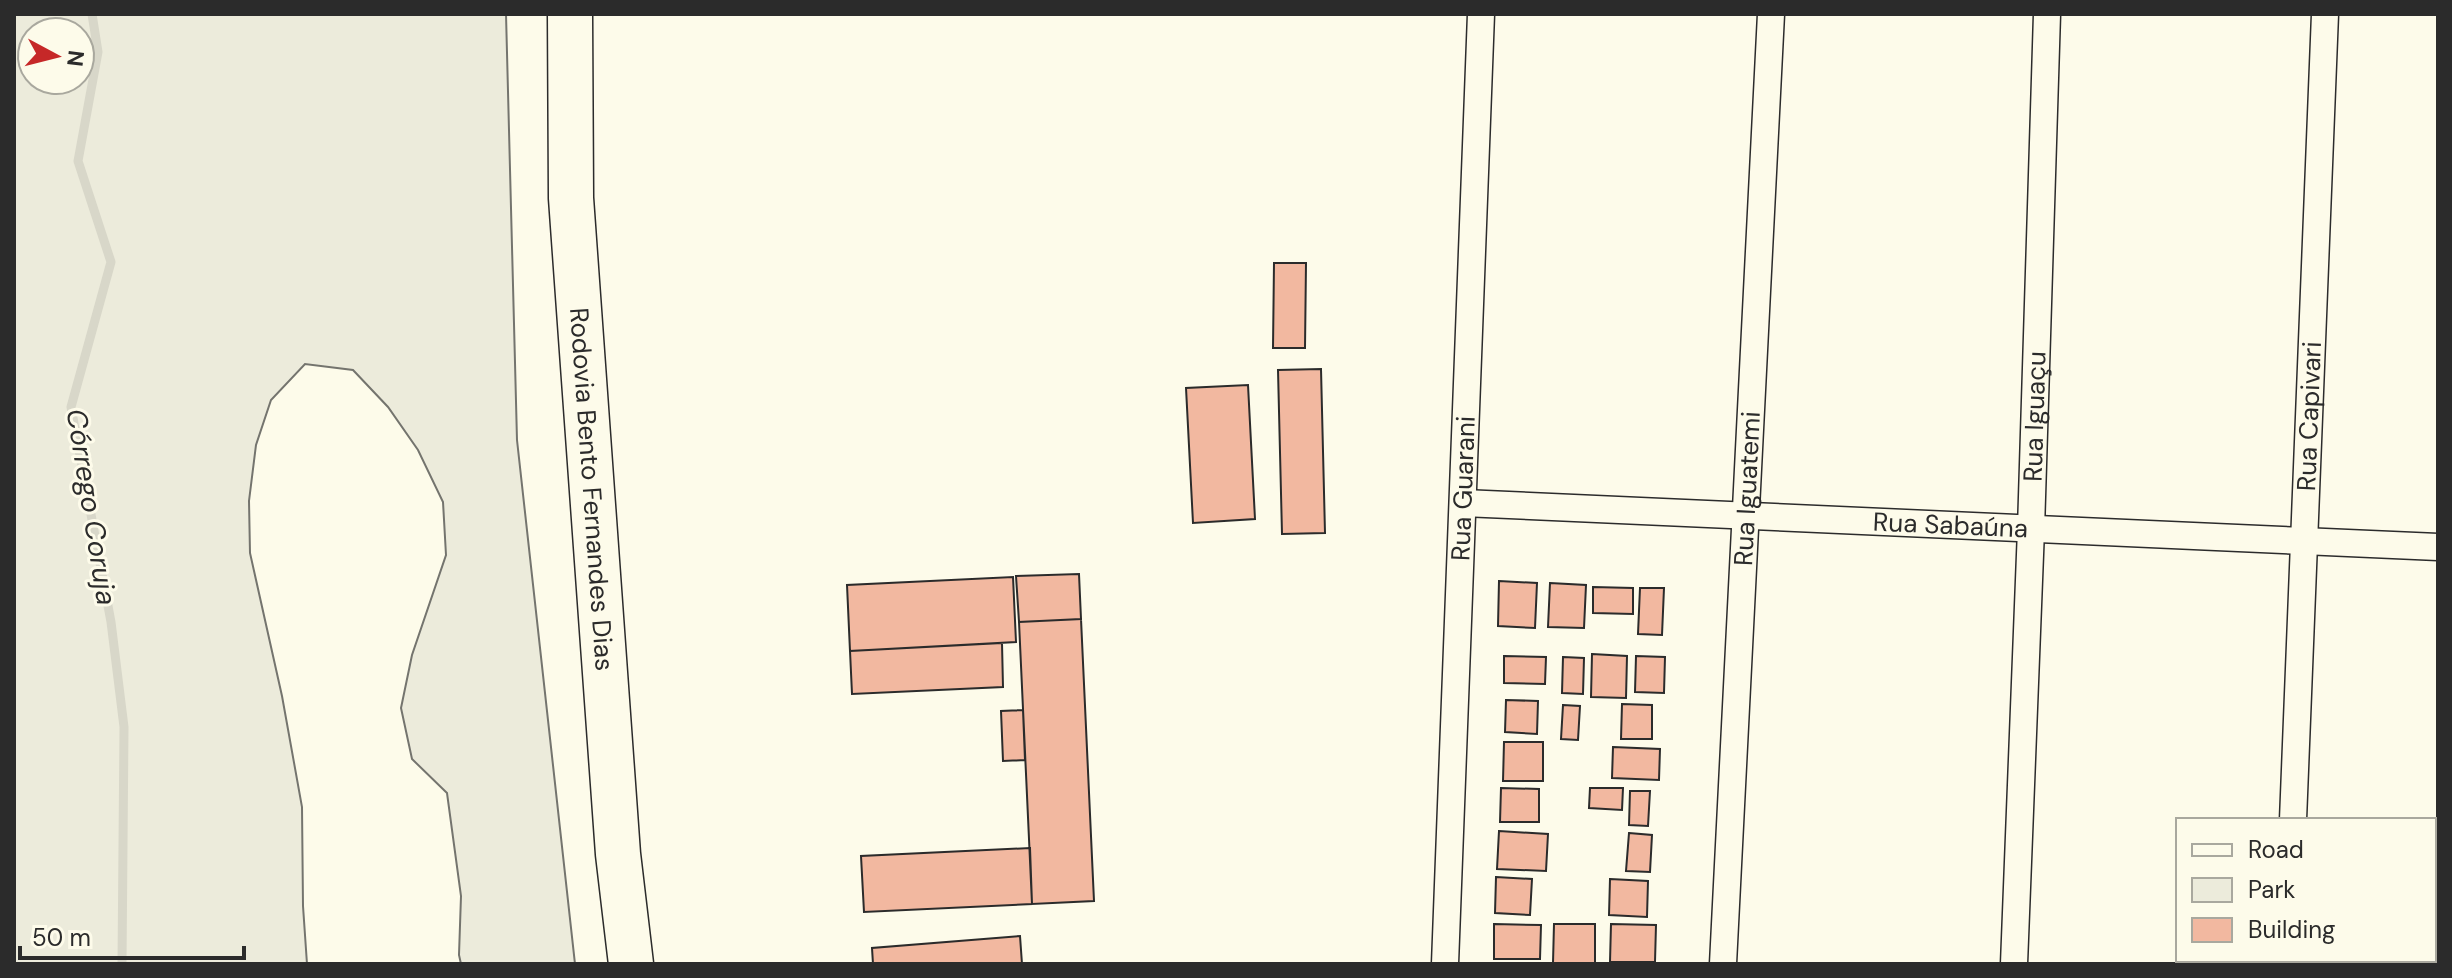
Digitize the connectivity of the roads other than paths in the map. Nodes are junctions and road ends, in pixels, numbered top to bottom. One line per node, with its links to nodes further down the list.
1 (570, 14): 12 (highway, Rodovia Bento Fernandes Dias)
2 (1481, 14): 6 (street, Rua Guarani)
3 (1771, 14): 7 (street, Rua Iguatemi)
4 (2047, 14): 8 (street, Rua Iguaçu)
5 (2325, 14): 9 (street, Rua Capivari)
6 (1463, 503): 7 (street, Rua Sabaúna); 13 (street, Rua Guarani)
7 (1745, 516): 8 (street, Rua Sabaúna); 14 (street, Rua Iguatemi)
8 (2031, 529): 9 (street, Rua Sabaúna); 15 (street, Rua Iguaçu)
9 (2304, 541): 10 (street, Rua Sabaúna); 11 (street, Rua Capivari)
10 (2438, 547)
11 (2293, 818)
12 (631, 964)
13 (1445, 964)
14 (1723, 964)
15 (2014, 964)

